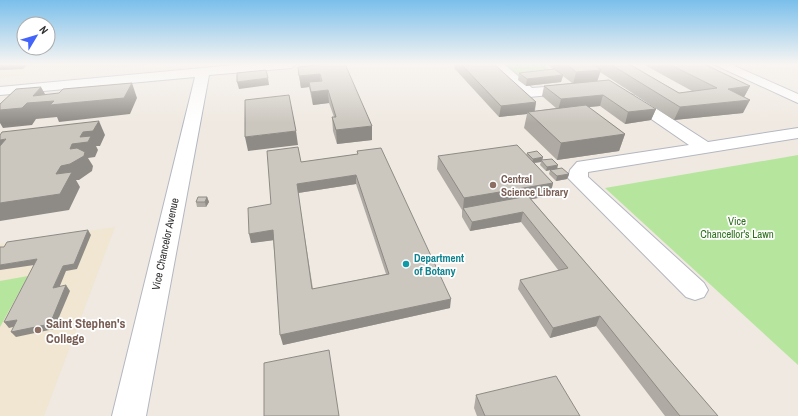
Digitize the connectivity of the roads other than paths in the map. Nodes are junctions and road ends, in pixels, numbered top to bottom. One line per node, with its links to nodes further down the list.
1 (139, 83): 7 (street)
2 (200, 83): 12 (street, Vice Chancelor Avenue)
3 (518, 83): 5 (street)
4 (763, 83): 8 (street)
5 (588, 87)
6 (616, 89): 10 (street)
7 (0, 91)
8 (798, 99)
9 (798, 133): 10 (street)
10 (706, 148): 11 (street)
11 (695, 290)
12 (130, 416)

